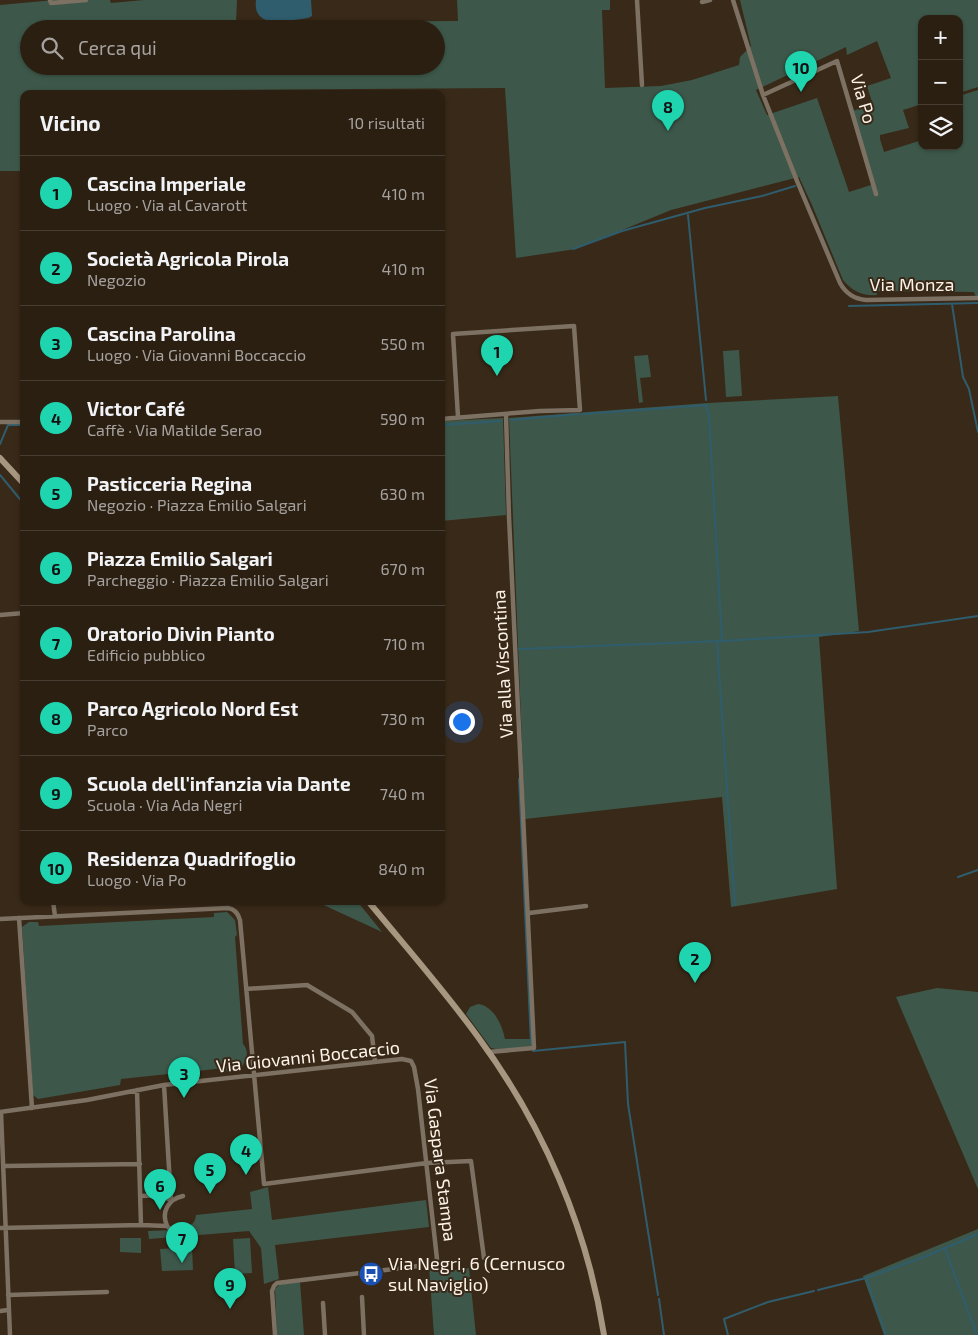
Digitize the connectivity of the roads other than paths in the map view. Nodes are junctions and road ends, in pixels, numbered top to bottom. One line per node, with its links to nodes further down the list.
1 (86, 0): 5 (street)
2 (637, 0): 7 (street)
3 (710, 0): 6 (street)
4 (733, 0): 8 (street)
5 (50, 2)
6 (702, 2)
7 (642, 84)
8 (763, 95): 9 (street, Via Po); 10 (street, Via Monza)
9 (876, 194)
10 (978, 298)
11 (506, 414): 12 (street); 12 (street); 23 (street, Via alla Viscontina)
12 (458, 417): 13 (street)
13 (445, 419)
14 (0, 422): 15 (street)
15 (20, 422)
16 (0, 458): 17 (main road)
17 (20, 480)
18 (20, 613): 19 (street)
19 (0, 614)
20 (54, 905): 24 (street)
21 (371, 905): 28 (main road)
22 (586, 906): 23 (street)
23 (528, 913): 28 (street, Via alla Viscontina)
24 (55, 916): 25 (street); 27 (street)
25 (19, 918): 26 (street); 34 (street)
26 (0, 919)
27 (246, 990): 29 (street); 31 (street)
28 (489, 1052): 58 (main road)
29 (375, 1061): 30 (street, Via Giovanni Boccaccio); 31 (street, Via Giovanni Boccaccio)
30 (411, 1061): 36 (street, Via Gaspara Stampa)
31 (254, 1076): 32 (street, Via Giovanni Boccaccio); 36 (street)
32 (164, 1085): 33 (street, Via Giovanni Boccaccio); 41 (street)
33 (136, 1090): 34 (street, Via Giovanni Boccaccio); 37 (street)
34 (32, 1108): 35 (street, Via Giovanni Boccaccio)
35 (0, 1112): 38 (street)
36 (427, 1163): 47 (street); 55 (street, Via Gaspara Stampa)
37 (140, 1164): 38 (street); 39 (street)
38 (4, 1166): 45 (street)
39 (141, 1196): 41 (street); 42 (street)
40 (183, 1196): 41 (street)
41 (171, 1201): 43 (street)
42 (141, 1225): 43 (street); 45 (street)
43 (167, 1226): 46 (street)
44 (0, 1228): 45 (street)
45 (6, 1228): 49 (street)
46 (174, 1236)
47 (484, 1258)
48 (107, 1292): 49 (street)
49 (8, 1295): 52 (street)
50 (362, 1297): 57 (street)
51 (323, 1303): 56 (street)
52 (8, 1310): 53 (street); 54 (street)
53 (0, 1311)
54 (10, 1335)
55 (274, 1335)
56 (325, 1335)
57 (364, 1335)
58 (604, 1335)

